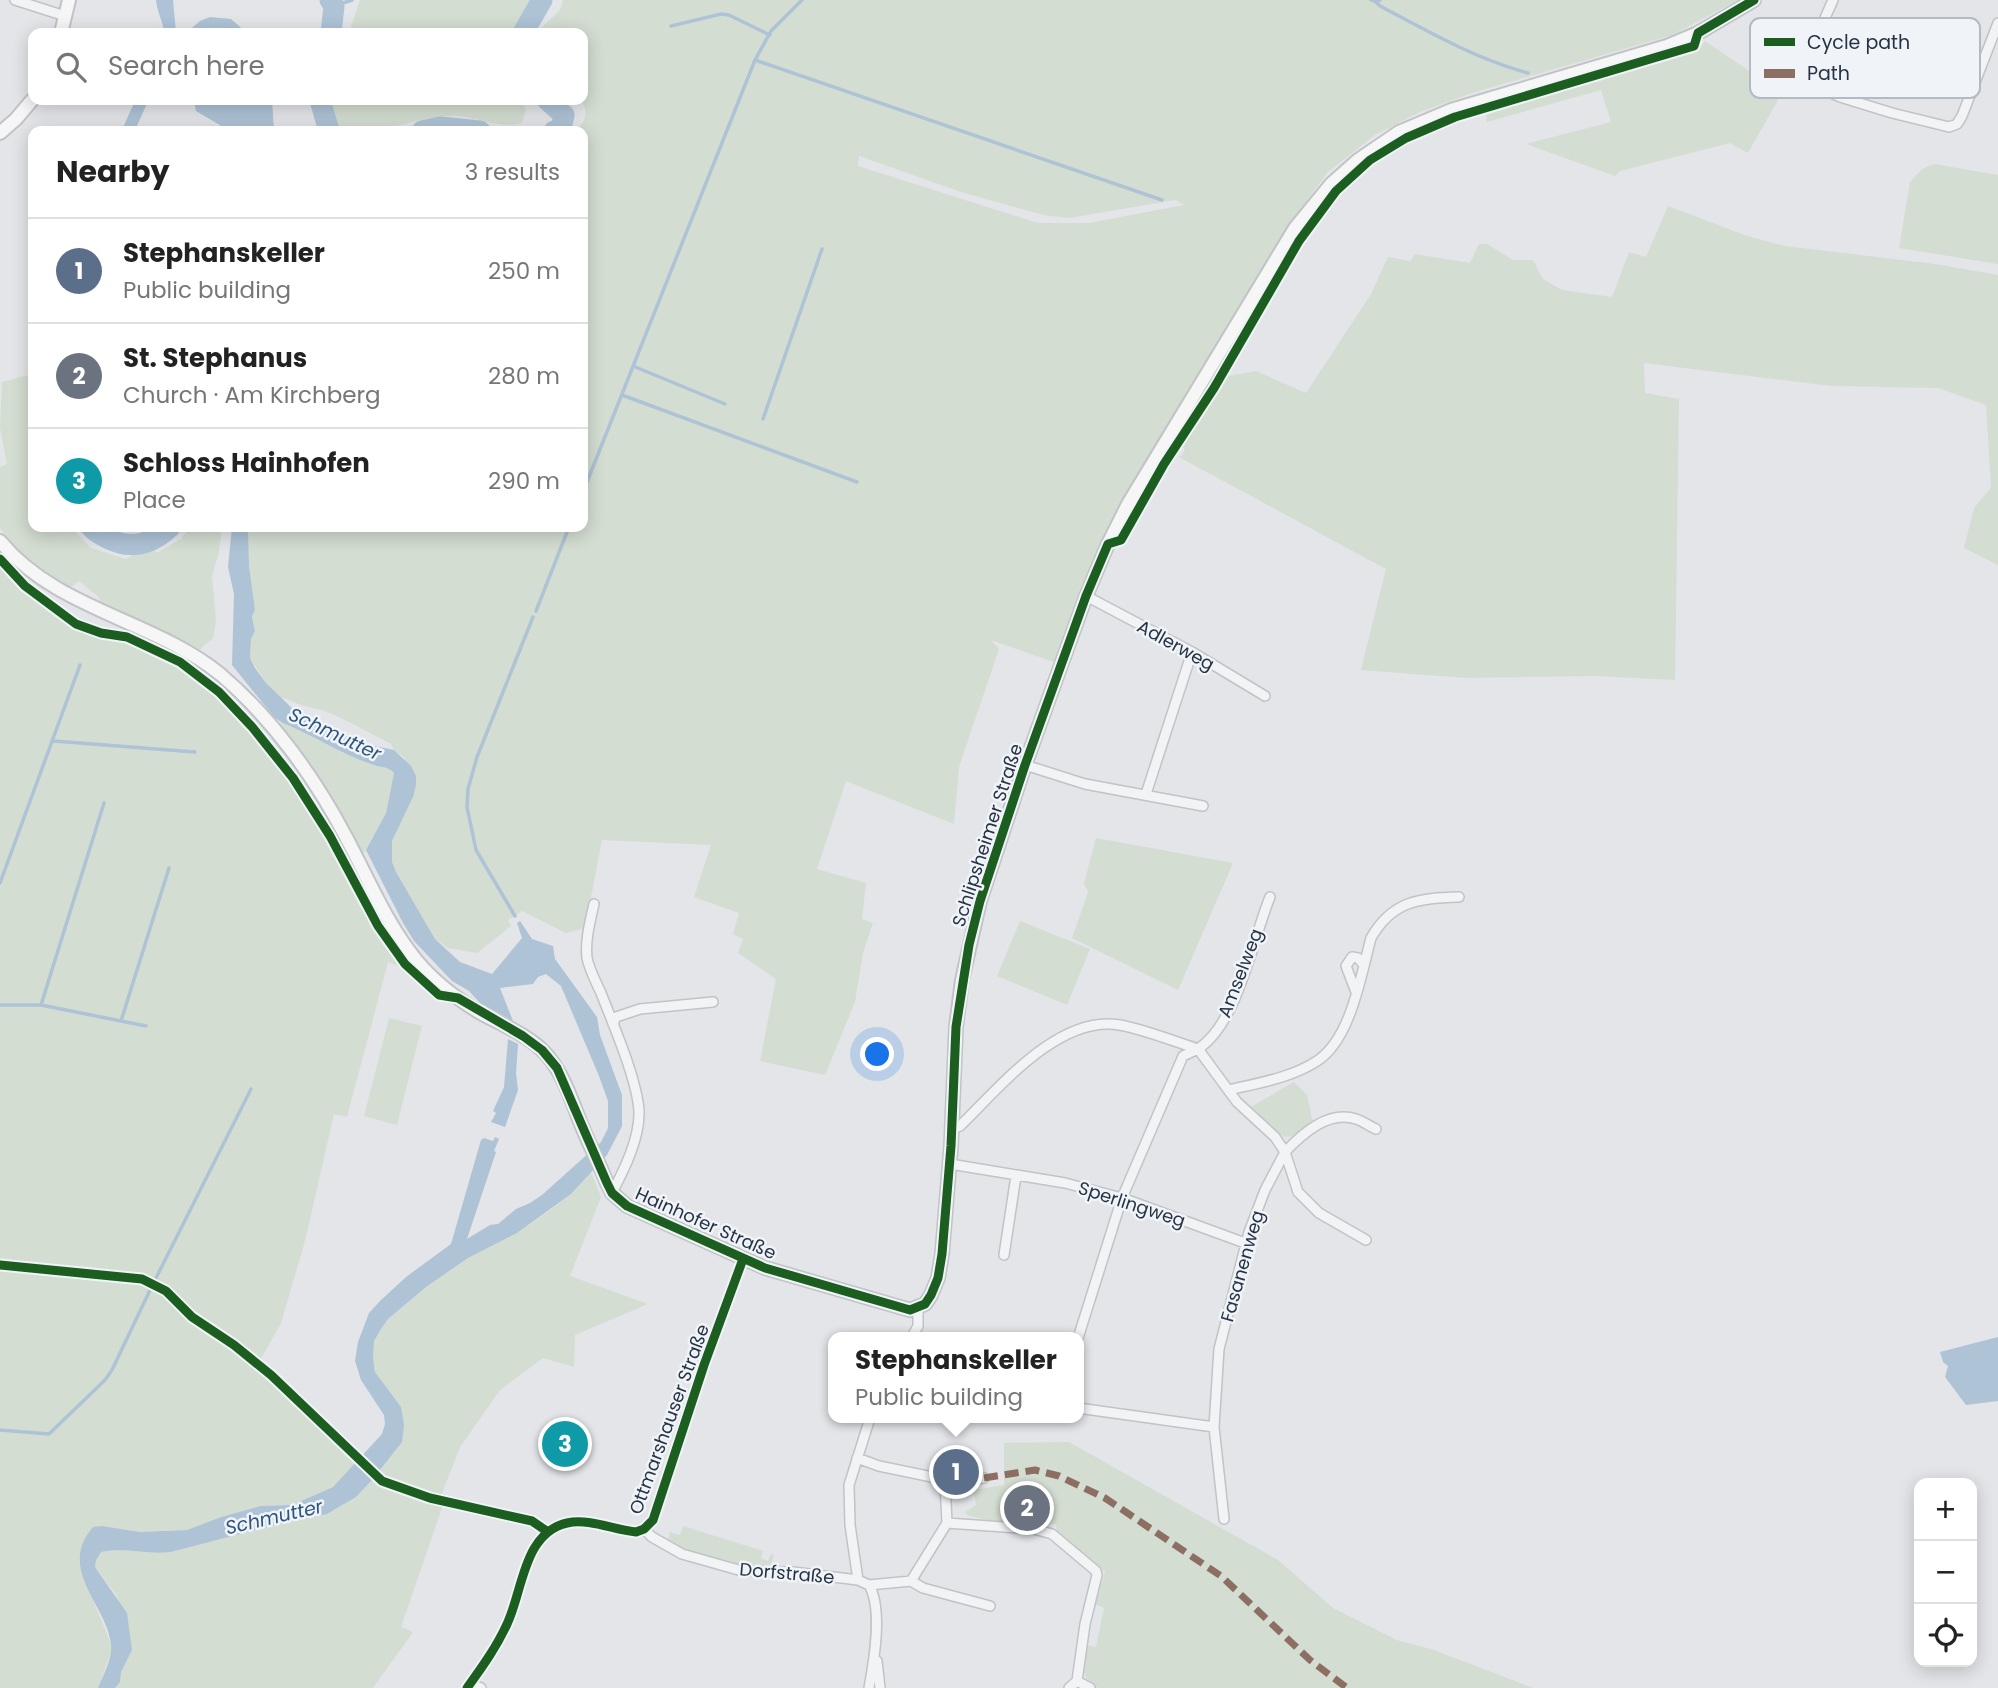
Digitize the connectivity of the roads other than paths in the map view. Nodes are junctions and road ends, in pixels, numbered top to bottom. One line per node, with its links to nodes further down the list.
1 (15, 0): 5 (street)
2 (69, 0): 5 (street)
3 (1754, 0): 15 (street, Schlipsheimer Straße)
4 (1833, 0): 6 (street)
5 (65, 16): 8 (street)
6 (1825, 18)
7 (1998, 23): 9 (street)
8 (62, 28)
9 (1980, 70)
10 (1843, 98): 11 (street)
11 (1969, 98)
12 (28, 105): 13 (street)
13 (0, 133)
14 (0, 541): 35 (street)
15 (1086, 596): 16 (street, Adlerweg); 18 (street, Schlipsheimer Straße)
16 (1192, 652): 17 (street, Adlerweg); 19 (street)
17 (1265, 695)
18 (1024, 765): 19 (street); 30 (street, Schlipsheimer Straße)
19 (1146, 794): 20 (street)
20 (1203, 806)
21 (1270, 897): 28 (street, Amselweg)
22 (1459, 897): 24 (street)
23 (594, 904): 27 (street)
24 (1363, 964): 25 (street); 25 (street)
25 (1356, 992): 29 (street)
26 (713, 1002): 27 (street)
27 (613, 1024): 35 (street)
28 (1198, 1049): 29 (street); 30 (street); 36 (street, Amselweg)
29 (1229, 1090): 32 (street)
30 (952, 1129): 33 (street, Schlipsheimer Straße)
31 (1376, 1129): 32 (street)
32 (1285, 1152): 37 (street); 38 (street, Fasanenweg)
33 (950, 1164): 34 (street, Sperlingweg); 41 (street, Schlipsheimer Straße)
34 (1016, 1176): 36 (street, Sperlingweg); 39 (street)
35 (610, 1188): 40 (street, Hainhofer Straße)
36 (1122, 1198): 38 (street, Sperlingweg); 43 (street, Amselweg)
37 (1366, 1240)
38 (1245, 1242): 46 (street, Fasanenweg)
39 (1004, 1255)
40 (743, 1259): 41 (street, Hainhofer Straße); 52 (street, Ottmarshauser Straße)
41 (918, 1309): 42 (street)
42 (915, 1332)
43 (1081, 1332)
44 (1084, 1409): 46 (street)
45 (868, 1423): 47 (street, Dorfstraße)
46 (1214, 1427): 50 (street, Fasanenweg)
47 (858, 1458): 49 (street); 53 (street, Dorfstraße)
48 (984, 1478): 49 (street)
49 (944, 1482): 51 (street)
50 (1224, 1519)
51 (947, 1523): 54 (street); 58 (street)
52 (644, 1529): 53 (street, Dorfstraße); 59 (street, Ottmarshauser Straße)
53 (858, 1580): 55 (street)
54 (911, 1580): 55 (street); 56 (street)
55 (869, 1584): 57 (street)
56 (990, 1606)
57 (876, 1652): 61 (street); 62 (street)
58 (1073, 1684): 63 (street)
59 (469, 1686): 60 (street, Ottmarshauser Straße)
60 (481, 1688)
61 (869, 1688)
62 (880, 1688)
63 (1090, 1688)

